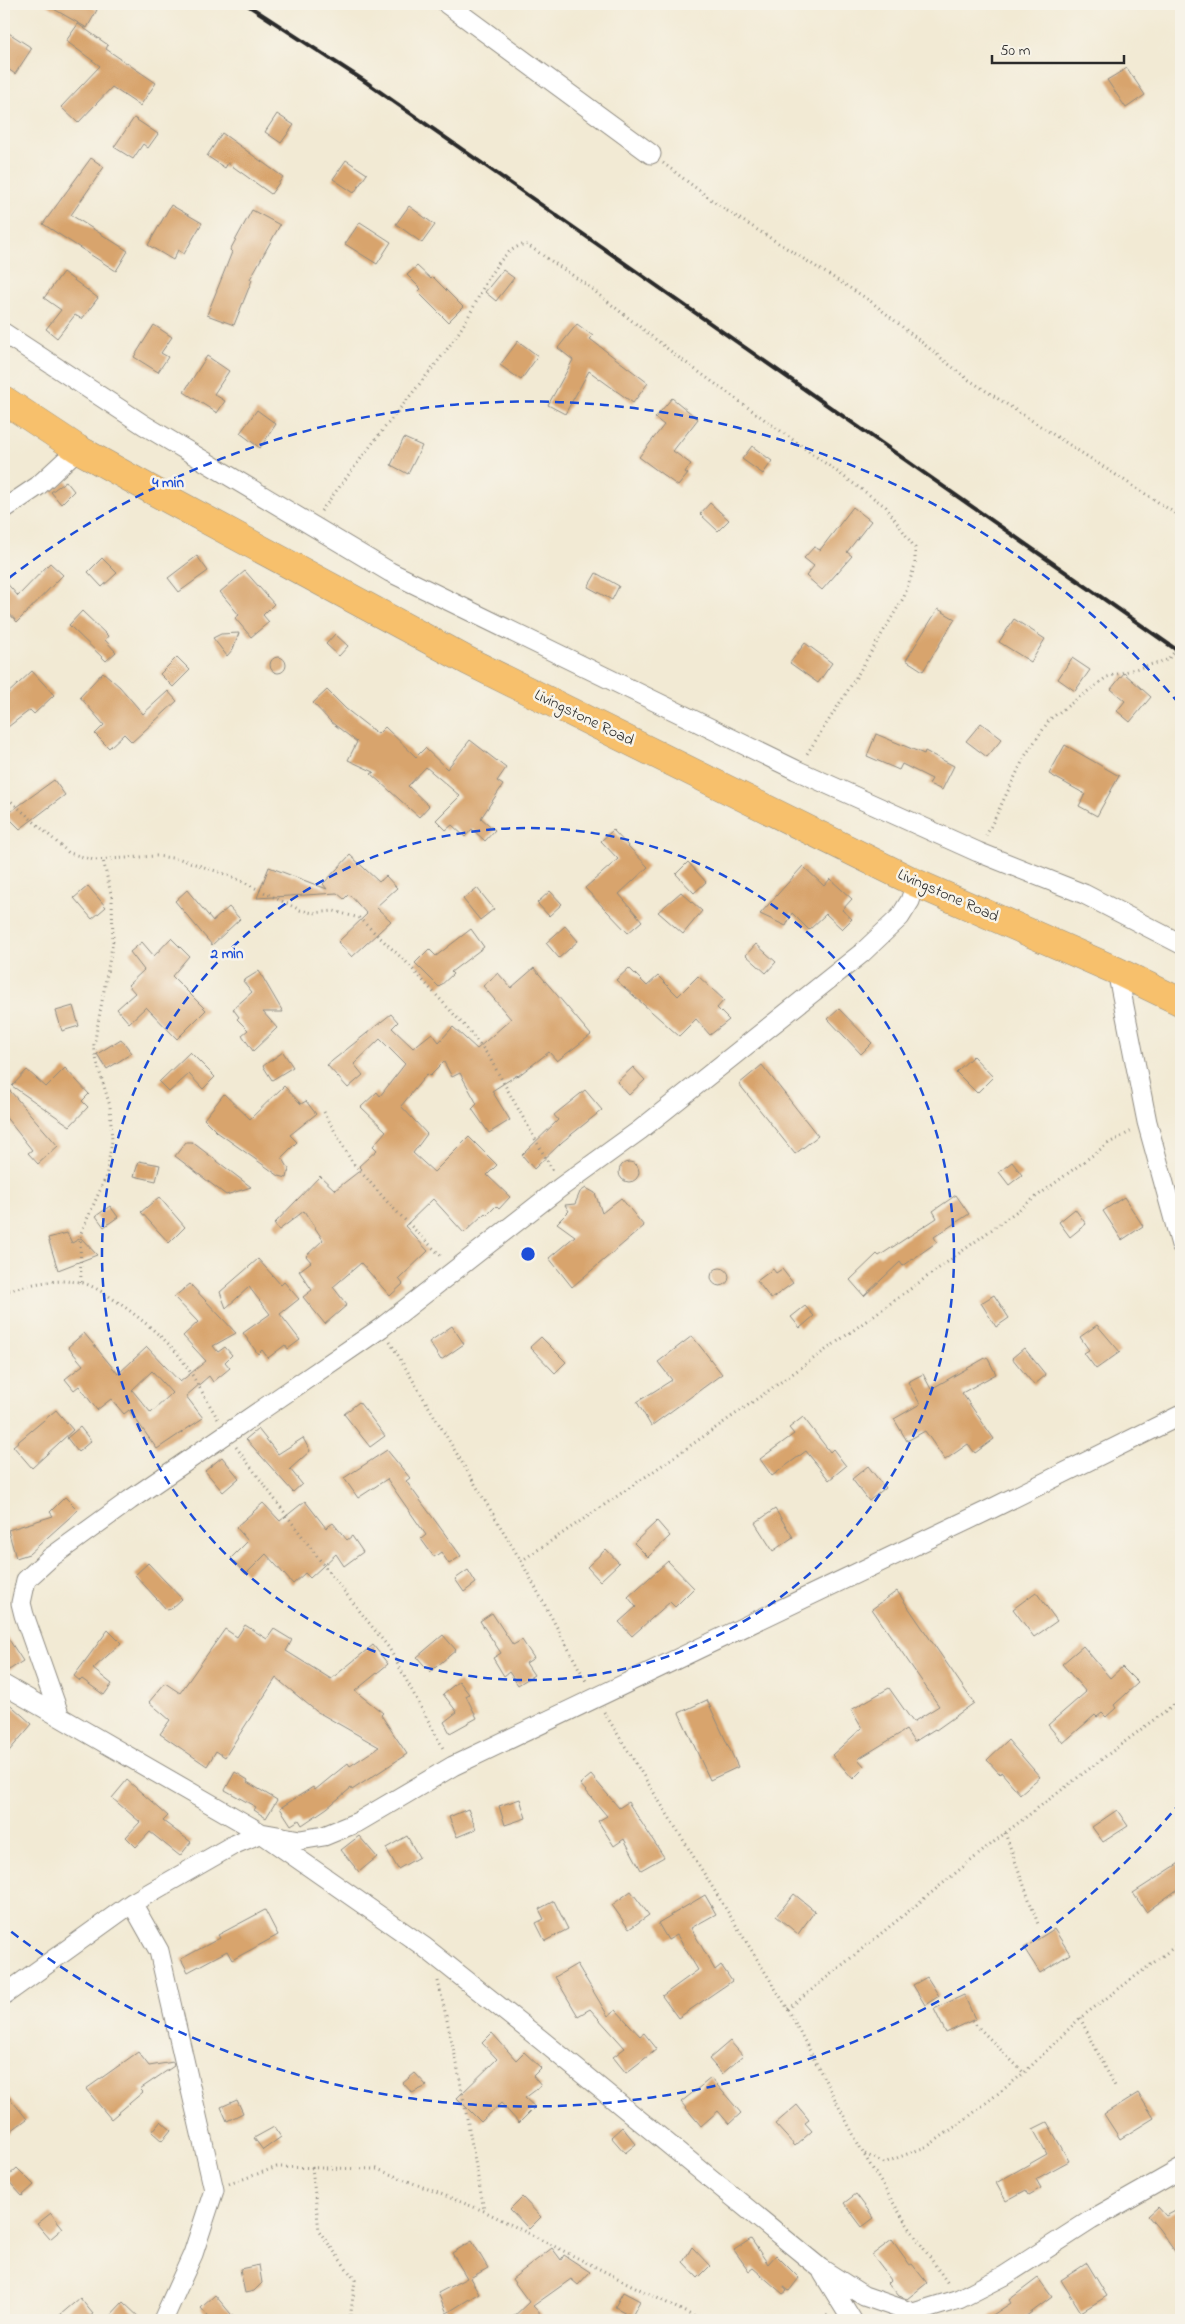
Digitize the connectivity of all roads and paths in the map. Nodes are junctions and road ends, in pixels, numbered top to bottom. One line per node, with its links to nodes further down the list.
1 (448, 4): 2 (street)
2 (651, 154): 7 (path)
3 (4, 333): 8 (street)
4 (4, 400): 5 (highway, Livingstone Road)
5 (78, 449): 6 (street); 14 (highway, Livingstone Road)
6 (4, 509)
7 (1181, 517)
8 (310, 525): 10 (street); 10 (path)
9 (1181, 645): 12 (path)
10 (796, 770): 12 (street)
11 (4, 795): 13 (path)
12 (978, 852): 15 (street)
13 (103, 860): 20 (path); 23 (path)
14 (916, 883): 16 (highway, Livingstone Road); 20 (street)
15 (1181, 944)
16 (1117, 971): 17 (highway, Livingstone Road); 19 (street)
17 (1181, 1002)
18 (324, 1112): 22 (path)
19 (1147, 1122): 21 (street); 28 (path)
20 (562, 1187): 22 (street)
21 (1181, 1245)
22 (454, 1269): 25 (street)
23 (81, 1282): 24 (path); 27 (path)
24 (4, 1292)
25 (381, 1328): 27 (street); 28 (path)
26 (1181, 1415): 30 (street)
27 (227, 1435): 32 (street); 33 (path)
28 (521, 1561): 30 (path)
29 (4, 1686): 32 (street)
30 (595, 1697): 33 (street); 41 (path)
31 (1181, 1699): 35 (path)
32 (60, 1716): 34 (street)
33 (453, 1766): 34 (street)
34 (261, 1833): 36 (street); 51 (street)
35 (1004, 1833): 37 (path); 41 (path)
36 (132, 1903): 40 (street); 49 (street)
37 (1038, 1924)
38 (1181, 1942): 42 (path)
39 (436, 1977): 50 (path)
40 (4, 1995)
41 (788, 2009): 46 (path)
42 (1080, 2018): 44 (path); 45 (path)
43 (972, 2021): 44 (path)
44 (1024, 2072): 46 (path)
45 (1115, 2086)
46 (863, 2153): 52 (path)
47 (312, 2167): 49 (path); 50 (path); 55 (path)
48 (1181, 2169): 52 (street)
49 (214, 2190): 54 (street)
50 (484, 2211): 56 (path)
51 (820, 2268): 53 (street); 57 (street)
52 (959, 2300): 53 (street)
53 (912, 2317)
54 (163, 2320)
55 (350, 2320)
56 (701, 2320)
57 (852, 2320)

